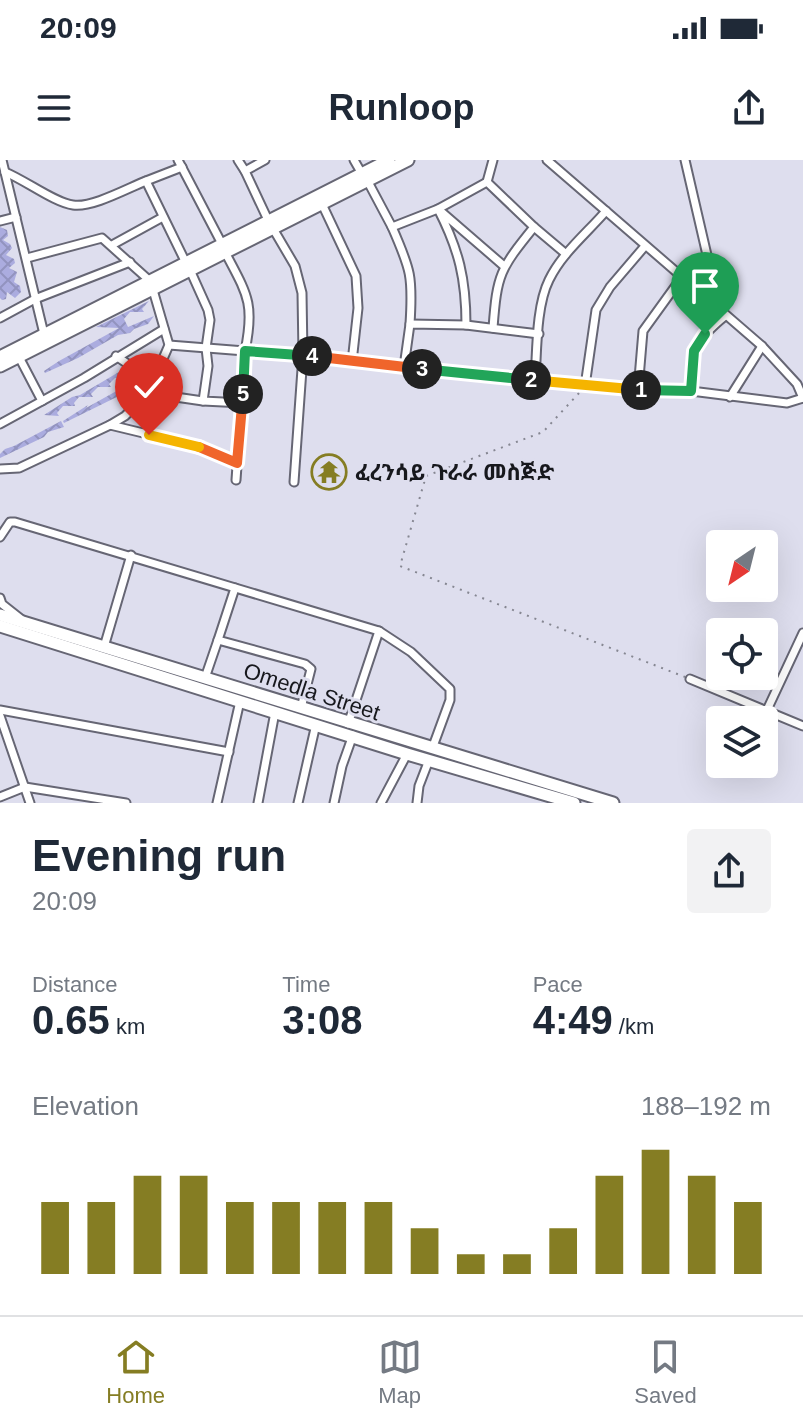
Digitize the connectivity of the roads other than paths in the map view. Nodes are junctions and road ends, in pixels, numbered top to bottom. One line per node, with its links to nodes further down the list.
1 (2, 160): 12 (street)
2 (238, 160): 11 (street)
3 (265, 160): 11 (street)
4 (354, 160): 13 (street)
5 (389, 160): 13 (main road)
6 (408, 160): 13 (main road)
7 (493, 160): 15 (street)
8 (547, 160): 18 (street)
9 (685, 160): 35 (street)
10 (180, 164): 14 (street); 27 (street)
11 (245, 171): 22 (street)
12 (5, 172): 14 (street); 19 (street)
13 (364, 177): 16 (main road); 22 (main road); 23 (street)
14 (146, 181): 20 (street)
15 (487, 182): 17 (street); 24 (street)
16 (322, 204): 22 (main road); 54 (street)
17 (438, 209): 23 (street); 32 (street); 41 (street)
18 (606, 211): 26 (street); 28 (street)
19 (16, 217): 21 (street); 29 (street)
20 (163, 217): 25 (street); 31 (street)
21 (0, 221)
22 (271, 224): 27 (main road); 50 (street)
23 (392, 227): 40 (street)
24 (534, 227): 28 (street); 32 (street)
25 (112, 245): 29 (street); 30 (street)
26 (645, 246): 33 (street); 59 (street)
27 (224, 248): 31 (main road); 49 (street)
28 (566, 254): 45 (street)
29 (27, 258): 36 (street)
30 (130, 262): 34 (street); 36 (street)
31 (188, 266): 34 (main road); 48 (street)
32 (504, 266): 42 (street)
33 (682, 277): 35 (street); 60 (street)
34 (151, 286): 43 (street); 44 (main road); 53 (main road)
35 (704, 297): 38 (street)
36 (35, 299): 39 (street); 44 (street)
37 (0, 308): 39 (street)
38 (725, 316): 47 (street); 61 (street)
39 (1, 318)
40 (410, 324): 41 (street); 56 (street)
41 (466, 325): 42 (street)
42 (493, 328): 45 (street)
43 (164, 329): 46 (street); 51 (street)
44 (44, 334): 52 (main road)
45 (539, 334): 57 (street)
46 (169, 345): 48 (street); 58 (street)
47 (762, 346): 63 (street); 64 (street)
48 (206, 348): 49 (street); 66 (street)
49 (245, 351): 50 (street); 67 (street)
50 (303, 355): 54 (street); 73 (street)
51 (116, 356): 58 (street); 65 (street)
52 (0, 357)
53 (19, 357): 55 (main road); 65 (street)
54 (352, 362): 56 (street)
55 (0, 366)
56 (404, 367): 57 (street)
57 (535, 380): 59 (street)
58 (153, 381): 62 (street)
59 (585, 386): 60 (street)
60 (638, 390): 61 (street)
61 (691, 391): 63 (street)
62 (148, 393): 66 (street); 69 (street)
63 (730, 397): 64 (street)
64 (803, 398)
65 (42, 401): 68 (street)
66 (203, 401): 67 (street)
67 (243, 403): 70 (street)
68 (0, 424)
69 (110, 425): 70 (street); 71 (street)
70 (237, 463): 72 (street)
71 (0, 469)
72 (236, 480)
73 (294, 482)
74 (0, 537): 75 (street)
75 (131, 555): 76 (street); 84 (street)
76 (235, 588): 81 (street); 83 (street)
77 (0, 598): 79 (street)
78 (0, 615): 79 (main road, Omedla Street)
79 (28, 625): 84 (main road, Omedla Street)
80 (0, 626): 87 (main road, Omedla Street)
81 (379, 631): 96 (street); 99 (street)
82 (803, 633): 89 (street)
83 (218, 640): 85 (street); 90 (street)
84 (104, 647): 85 (main road, Omedla Street)
85 (205, 678): 90 (main road, Omedla Street)
86 (690, 679): 88 (street)
87 (240, 701): 91 (main road, Omedla Street); 97 (street)
88 (757, 706)
89 (769, 706)
90 (301, 708): 96 (main road, Omedla Street)
91 (275, 712): 94 (main road, Omedla Street); 106 (street)
92 (0, 713): 97 (street); 100 (street)
93 (778, 715): 95 (street)
94 (316, 724): 96 (main road, Omedla Street); 107 (street)
95 (803, 726)
96 (350, 730): 98 (main road, Omedla Street); 99 (main road, Omedla Street); 108 (street)
97 (229, 752): 105 (street)
98 (407, 754): 99 (main road, Omedla Street); 109 (street)
99 (431, 755): 102 (main road, Omedla Street); 110 (street); 111 (main road, Omedla Street)
100 (25, 787): 101 (street); 103 (street); 104 (street)
101 (0, 797)
102 (593, 800): 112 (main road, Omedla Street)
103 (30, 803)
104 (126, 803)
105 (217, 803)
106 (258, 803)
107 (298, 803)
108 (334, 803)
109 (381, 803)
110 (417, 803)
111 (574, 803)
112 (613, 803)

